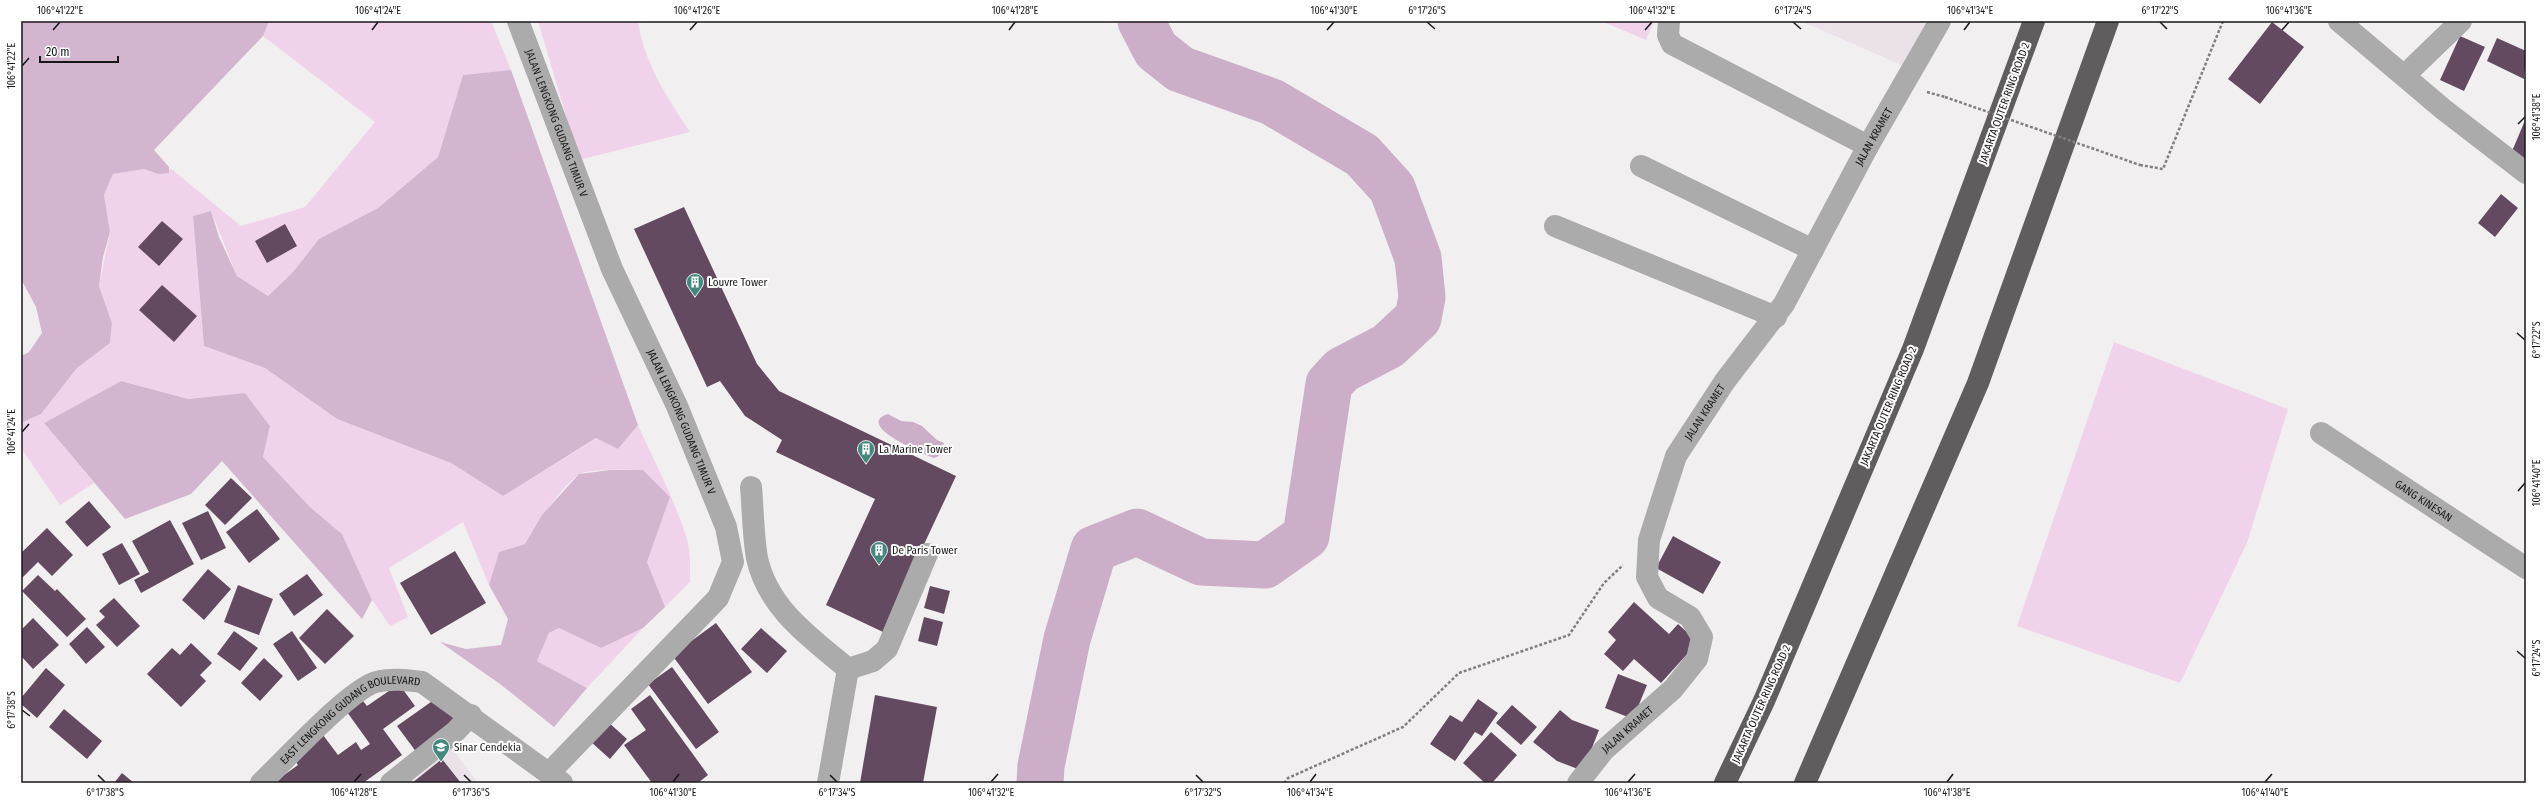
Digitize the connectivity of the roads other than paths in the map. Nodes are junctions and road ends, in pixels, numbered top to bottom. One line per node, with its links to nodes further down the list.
1 (518, 21): 21 (street, JALAN LENGKONG GUDANG TIMUR V)
2 (1669, 21): 9 (street)
3 (1940, 21): 9 (street, JALAN KRAMET)
4 (2034, 21): 26 (highway, JAKARTA OUTER RING ROAD 2)
5 (2108, 21): 27 (highway)
6 (2339, 21): 8 (street)
7 (2461, 21): 8 (street)
8 (2405, 75): 11 (street)
9 (1868, 146): 13 (street, JALAN KRAMET)
10 (1641, 166): 13 (street)
11 (2526, 173)
12 (1555, 226): 14 (street)
13 (1813, 250): 14 (street, JALAN KRAMET)
14 (1776, 318): 25 (street, JALAN KRAMET)
15 (2321, 433): 18 (street, GANG KINESAN)
16 (751, 487): 19 (street)
17 (926, 554): 19 (street)
18 (2526, 568)
19 (848, 669): 24 (street)
20 (471, 716): 21 (street, EAST LENGKONG GUDANG BOULEVARD); 22 (street, EAST LENGKONG GUDANG BOULEVARD); 23 (street)
21 (555, 778)
22 (261, 783)
23 (391, 783)
24 (828, 783)
25 (1578, 783)
26 (1725, 783)
27 (1805, 783)

